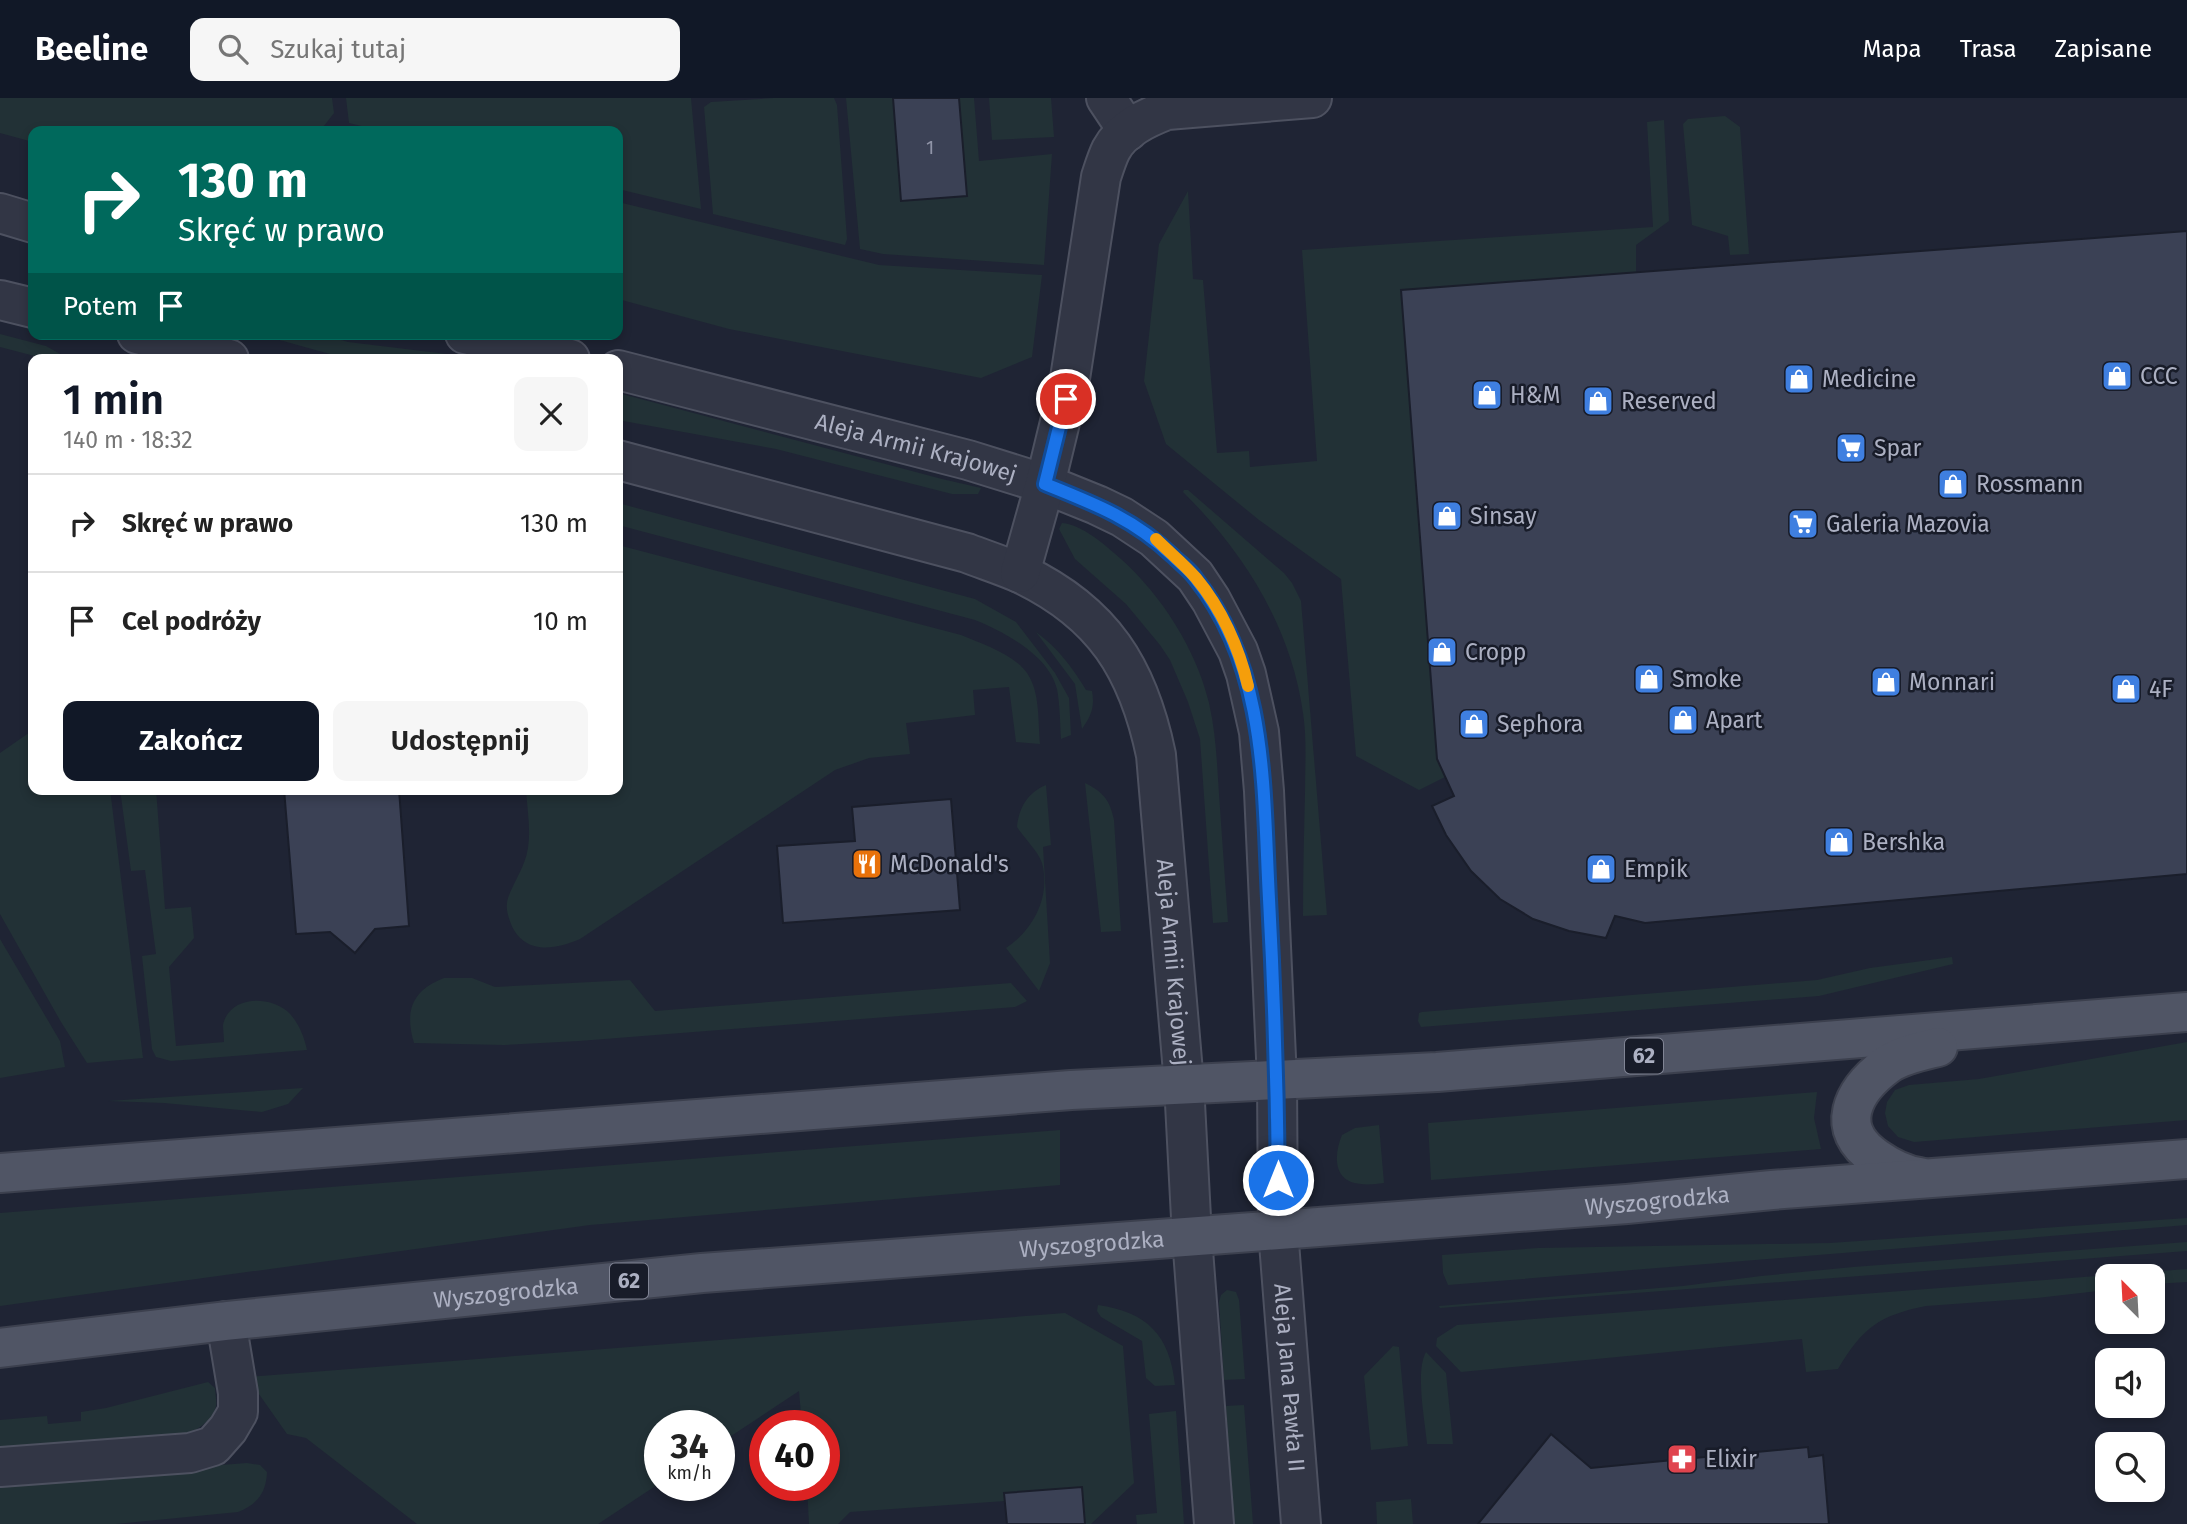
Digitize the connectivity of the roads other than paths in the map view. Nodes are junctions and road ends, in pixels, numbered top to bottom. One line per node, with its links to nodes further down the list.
1 (1106, 98): 3 (street)
2 (1312, 98): 3 (street)
3 (1128, 131): 14 (street)
4 (0, 213): 5 (street)
5 (28, 221)
6 (0, 300): 7 (street)
7 (28, 307)
8 (164, 340): 10 (street)
9 (490, 340): 11 (street)
10 (212, 354)
11 (549, 354)
12 (623, 371): 14 (street, Aleja Armii Krajowej)
13 (623, 461): 15 (street, Aleja Armii Krajowej)
14 (1045, 484): 15 (street); 18 (street, Aleja Armii Krajowej)
15 (1020, 573): 19 (street, Aleja Armii Krajowej)
16 (2187, 1012): 17 (main road, 62)
17 (2011, 1027): 18 (main road, 62); 22 (main road)
18 (1277, 1080): 19 (main road, 62); 23 (street, Aleja Armii Krajowej)
19 (1184, 1084): 21 (main road, 62); 24 (street, Aleja Armii Krajowej)
20 (2187, 1159): 22 (main road, Wyszogrodzka / 62)
21 (0, 1173)
22 (1929, 1178): 23 (main road, Wyszogrodzka / 62)
23 (1278, 1230): 24 (main road, Wyszogrodzka / 62); 29 (street, Aleja Jana Pawła II)
24 (1192, 1237): 25 (main road, Wyszogrodzka / 62); 28 (street)
25 (226, 1321): 26 (main road, Wyszogrodzka / 62); 27 (street)
26 (0, 1348)
27 (0, 1467)
28 (1214, 1524)
29 (1301, 1524)

